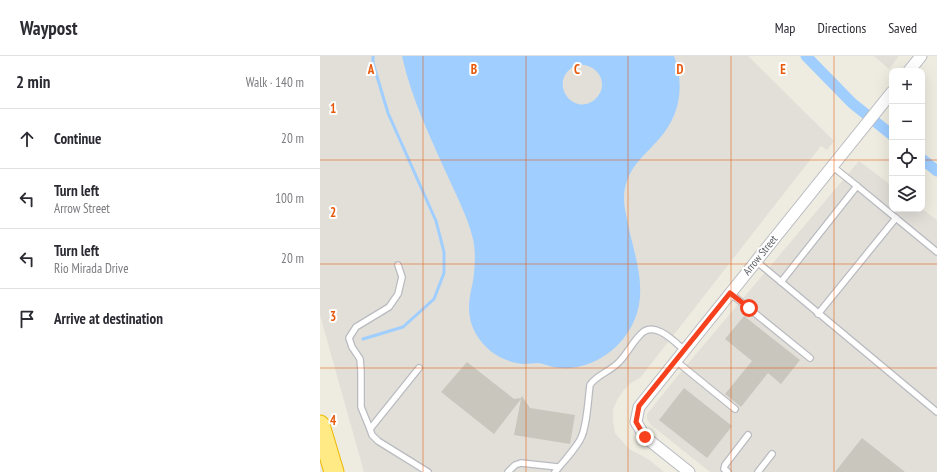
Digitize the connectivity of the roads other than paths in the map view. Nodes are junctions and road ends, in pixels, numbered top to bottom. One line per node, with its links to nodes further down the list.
1 (921, 56): 2 (street)
2 (911, 68)
3 (889, 96): 4 (street, Arrow Street)
4 (832, 166): 5 (lane); 8 (street, Arrow Street)
5 (857, 186): 6 (lane); 10 (lane)
6 (896, 218): 7 (lane); 12 (lane)
7 (937, 252)
8 (756, 261): 10 (lane); 11 (street, Arrow Street)
9 (398, 265): 20 (lane)
10 (781, 282): 12 (lane)
11 (730, 293): 13 (street, Arrow Street); 14 (lane)
12 (818, 314): 18 (lane)
13 (684, 350): 15 (street, Arrow Street); 23 (lane)
14 (810, 358)
15 (676, 361): 17 (lane); 27 (street, Arrow Street)
16 (419, 368): 20 (lane)
17 (735, 409)
18 (937, 412)
19 (320, 425): 24 (highway)
20 (370, 429): 25 (lane)
21 (748, 436): 28 (lane)
22 (772, 454): 29 (lane)
23 (557, 470): 26 (lane)
24 (334, 472)
25 (428, 472)
26 (508, 472)
27 (689, 472)
28 (728, 472)
29 (758, 472)

